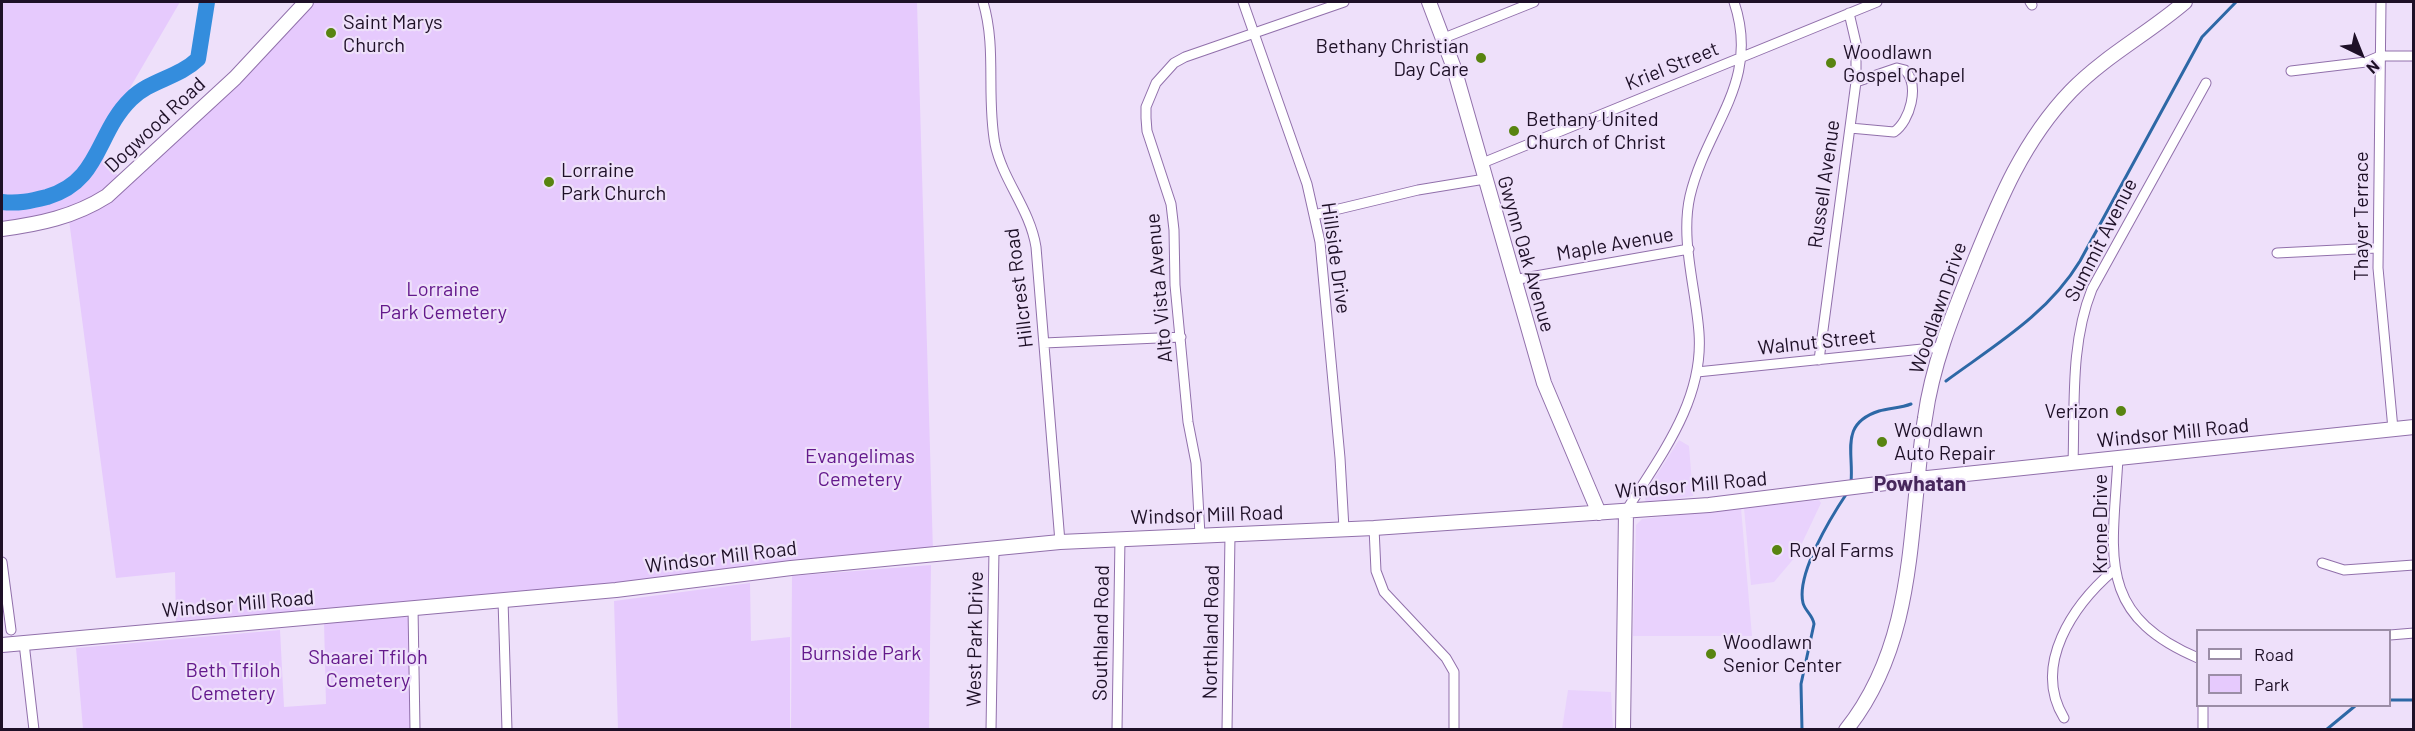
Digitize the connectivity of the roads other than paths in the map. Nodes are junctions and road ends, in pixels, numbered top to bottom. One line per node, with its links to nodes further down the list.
1 (306, 2): 24 (main road, Dogwood Road)
2 (983, 2): 30 (street, Hillcrest Road)
3 (1243, 2): 12 (street, Hillside Drive)
4 (1344, 2): 12 (street, Alto Vista Avenue)
5 (1429, 2): 13 (main road, Gwynn Oak Avenue)
6 (1534, 2): 13 (street)
7 (1734, 2): 14 (street)
8 (1877, 2): 11 (street, Kriel Street)
9 (2185, 2): 31 (main road, Woodlawn Drive)
10 (2381, 2): 15 (street, Thayer Terrace)
11 (1849, 13): 14 (street, Kriel Street); 18 (street, Russell Avenue)
12 (1254, 32): 23 (street, Hillside Drive); 29 (street, Alto Vista Avenue)
13 (1444, 38): 21 (main road, Gwynn Oak Avenue)
14 (1742, 56): 21 (street, Kriel Street); 26 (street)
15 (2380, 56): 16 (street); 17 (street); 25 (street, Thayer Terrace)
16 (2414, 57)
17 (2291, 71)
18 (1856, 82): 20 (street, Russell Avenue); 20 (street)
19 (2206, 83): 37 (street, Summit Avenue)
20 (1850, 128): 32 (street, Russell Avenue)
21 (1480, 164): 22 (main road, Gwynn Oak Avenue)
22 (1485, 179): 23 (street); 28 (main road, Gwynn Oak Avenue)
23 (1314, 215): 43 (street, Hillside Drive)
24 (2, 229)
25 (2377, 248): 27 (street); 35 (street, Thayer Terrace)
26 (1689, 249): 28 (street, Maple Avenue); 33 (street)
27 (2277, 253)
28 (1513, 280): 38 (main road, Gwynn Oak Avenue)
29 (1181, 337): 30 (street); 45 (street, Alto Vista Avenue)
30 (1044, 344): 47 (street, Hillcrest Road)
31 (1942, 347): 32 (street, Walnut Street); 39 (main road, Woodlawn Drive)
32 (1819, 360): 33 (street, Walnut Street)
33 (1697, 372): 40 (street)
34 (2414, 427): 35 (main road, Windsor Mill Road)
35 (2393, 429): 36 (main road, Windsor Mill Road)
36 (2118, 458): 37 (main road, Windsor Mill Road); 52 (street, Krone Drive)
37 (2073, 463): 39 (main road, Windsor Mill Road)
38 (1583, 475): 40 (main road); 41 (main road, Gwynn Oak Avenue)
39 (1918, 479): 40 (main road, Windsor Mill Road); 71 (main road, Woodlawn Drive)
40 (1626, 511): 41 (main road, Windsor Mill Road); 70 (main road)
41 (1599, 513): 42 (main road, Windsor Mill Road)
42 (1374, 528): 43 (main road, Windsor Mill Road); 69 (street)
43 (1344, 529): 44 (main road, Windsor Mill Road)
44 (1230, 535): 45 (main road, Windsor Mill Road); 68 (street, Northland Road)
45 (1200, 536): 46 (main road, Windsor Mill Road)
46 (1120, 538): 47 (main road, Windsor Mill Road); 67 (street, Southland Road)
47 (1060, 542): 48 (main road, Windsor Mill Road)
48 (994, 549): 53 (main road, Windsor Mill Road); 66 (street, West Park Drive)
49 (2, 562): 55 (street)
50 (2322, 563): 51 (street)
51 (2414, 565)
52 (2114, 570): 60 (street, Krone Drive); 62 (street)
53 (502, 600): 54 (main road, Windsor Mill Road); 65 (street)
54 (413, 607): 58 (main road, Windsor Mill Road); 64 (street)
55 (11, 630)
56 (2414, 633): 57 (street)
57 (2391, 635)
58 (24, 643): 59 (main road, Windsor Mill Road); 63 (street)
59 (2, 645)
60 (2196, 657)
61 (2203, 707): 72 (street)
62 (2064, 718)
63 (34, 729)
64 (415, 729)
65 (507, 729)
66 (991, 729)
67 (1117, 729)
68 (1227, 729)
69 (1454, 729)
70 (1623, 729)
71 (1846, 729)
72 (2203, 729)

